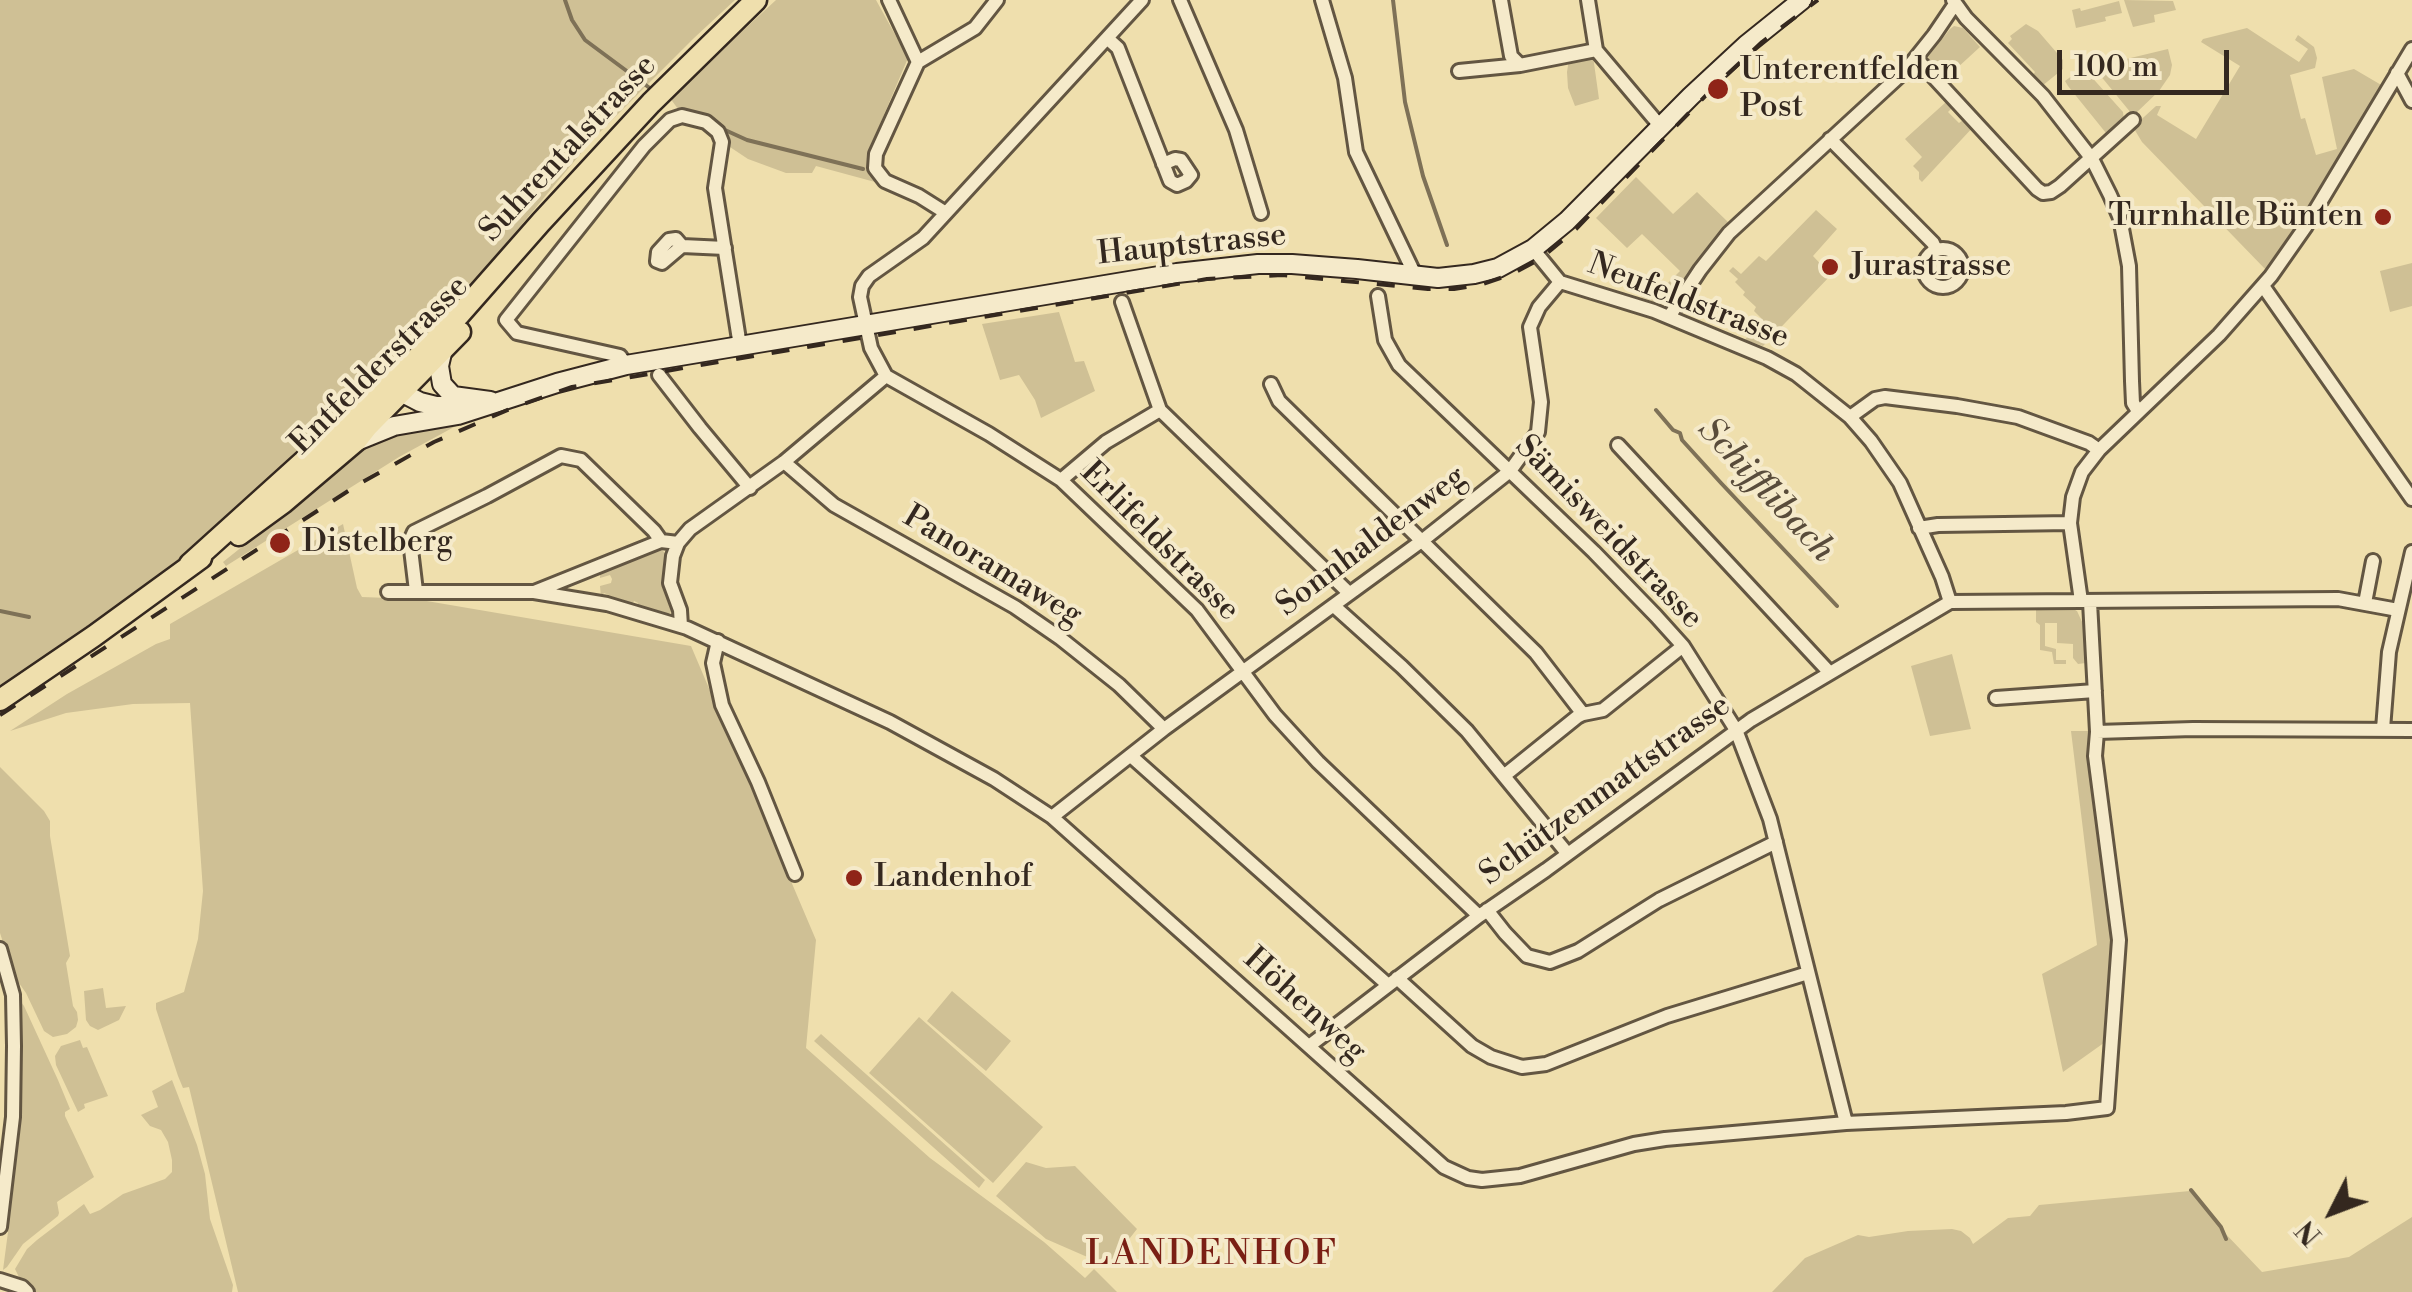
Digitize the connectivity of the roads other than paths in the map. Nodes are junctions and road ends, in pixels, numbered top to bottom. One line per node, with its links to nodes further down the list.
1 (756, 0): 25 (main road, Suhrentalstrasse)
2 (888, 0): 15 (street)
3 (998, 0): 15 (street)
4 (1142, 0): 11 (street)
5 (1180, 0): 27 (street)
6 (1322, 0): 32 (street)
7 (1501, 0): 16 (street)
8 (1588, 0): 13 (street)
9 (1802, 0): 21 (main road, Hauptstrasse)
10 (1954, 2): 14 (street); 23 (street)
11 (1108, 38): 24 (street); 26 (street)
12 (2412, 49): 18 (street)
13 (1596, 50): 16 (street); 21 (street)
14 (1916, 58): 22 (street); 23 (street)
15 (918, 62): 26 (street)
16 (1520, 65): 17 (street)
17 (1458, 71)
18 (2397, 73): 19 (street); 34 (street)
19 (2412, 101)
20 (2133, 120): 23 (street)
21 (1660, 127): 30 (main road, Hauptstrasse)
22 (1830, 140): 31 (street); 37 (street)
23 (2092, 160): 48 (street)
24 (1163, 164)
25 (582, 178): 40 (main road, Entfelderstrasse); 45 (main road, Suhrentalstrasse)
26 (946, 213): 38 (street)
27 (1261, 213)
28 (682, 246): 29 (street)
29 (724, 248): 39 (street); 41 (street)
30 (1533, 249): 32 (main road, Hauptstrasse); 33 (street, Neufeldstrasse)
31 (1936, 250)
32 (1414, 275): 38 (main road, Hauptstrasse)
33 (1560, 282): 37 (street, Neufeldstrasse); 55 (street, Sonnhaldenweg)
34 (2263, 286): 48 (street); 58 (street)
35 (1378, 296): 55 (street, Sämisweidstrasse)
36 (1122, 302): 47 (street)
37 (1669, 318): 49 (street, Neufeldstrasse)
38 (866, 325): 39 (main road, Hauptstrasse); 43 (street)
39 (740, 346): 41 (main road, Hauptstrasse)
40 (442, 353): 45 (main road, Entfelderstrasse); 46 (main road)
41 (626, 365): 46 (main road, Hauptstrasse)
42 (659, 376): 57 (street)
43 (886, 376): 54 (street); 56 (street, Erlifeldstrasse)
44 (1271, 384): 62 (street)
45 (396, 392): 46 (main road); 50 (main road); 51 (main road, Entfelderstrasse); 66 (main road, Entfelderstrasse)
46 (496, 402): 50 (main road)
47 (1160, 410): 56 (street); 70 (street)
48 (2138, 411): 53 (street)
49 (1850, 417): 53 (street); 60 (street, Neufeldstrasse)
50 (425, 420): 51 (main road)
51 (356, 441): 66 (main road, Entfelderstrasse)
52 (1618, 445): 80 (street)
53 (2098, 450): 59 (street)
54 (784, 462): 57 (street); 85 (street, Panoramaweg)
55 (1510, 471): 62 (street, Sonnhaldenweg); 78 (street, Sämisweidstrasse)
56 (1061, 480): 79 (street, Erlifeldstrasse)
57 (750, 488): 63 (street)
58 (2412, 499)
59 (2070, 524): 60 (street); 71 (street)
60 (1920, 528): 72 (street, Neufeldstrasse)
61 (661, 540): 63 (street); 67 (street); 69 (street)
62 (1423, 540): 70 (street, Sonnhaldenweg); 84 (street)
63 (678, 543): 76 (street)
64 (2412, 552): 75 (street)
65 (2373, 562): 73 (street)
66 (190, 564): 83 (main road, Entfelderstrasse)
67 (416, 590): 68 (street); 69 (street)
68 (388, 592)
69 (534, 592): 76 (street, Höhenweg)
70 (1350, 594): 74 (street, Sonnhaldenweg)
71 (2085, 601): 72 (street); 73 (street); 81 (street)
72 (1950, 602): 80 (street, Schützenmattstrasse)
73 (2365, 604): 75 (street)
74 (1334, 606): 79 (street, Sonnhaldenweg); 91 (street)
75 (2398, 610): 86 (street)
76 (681, 626): 77 (street, Höhenweg)
77 (718, 641): 92 (street, Höhenweg); 95 (street)
78 (1683, 646): 84 (street); 87 (street, Sämisweidstrasse)
79 (1244, 673): 85 (street, Sonnhaldenweg); 96 (street, Erlifeldstrasse)
80 (1830, 673): 87 (street, Schützenmattstrasse)
81 (2096, 691): 82 (street); 89 (street)
82 (1996, 698)
83 (0, 700)
84 (1584, 714): 91 (street)
85 (1164, 729): 90 (street, Sonnhaldenweg)
86 (2384, 729): 88 (street); 89 (street)
87 (1736, 730): 93 (street, Sämisweidstrasse); 94 (street, Schützenmattstrasse)
88 (2412, 730)
89 (2097, 732): 101 (street, Höhenweg)
90 (1132, 756): 92 (street, Sonnhaldenweg); 99 (street)
91 (1505, 775): 94 (street)
92 (1052, 818): 100 (street, Höhenweg)
93 (1776, 842): 96 (street, Erlifeldstrasse); 98 (street, Sämisweidstrasse)
94 (1567, 853): 96 (street, Schützenmattstrasse)
95 (795, 874)
96 (1483, 913): 99 (street, Schützenmattstrasse)
97 (0, 949): 102 (street)
98 (1808, 972): 99 (street); 101 (street, Sämisweidstrasse)
99 (1393, 981): 100 (street, Schützenmattstrasse)
100 (1308, 1046): 101 (street, Höhenweg)
101 (1846, 1123)
102 (0, 1227)
103 (0, 1280): 104 (street)
104 (27, 1292)

